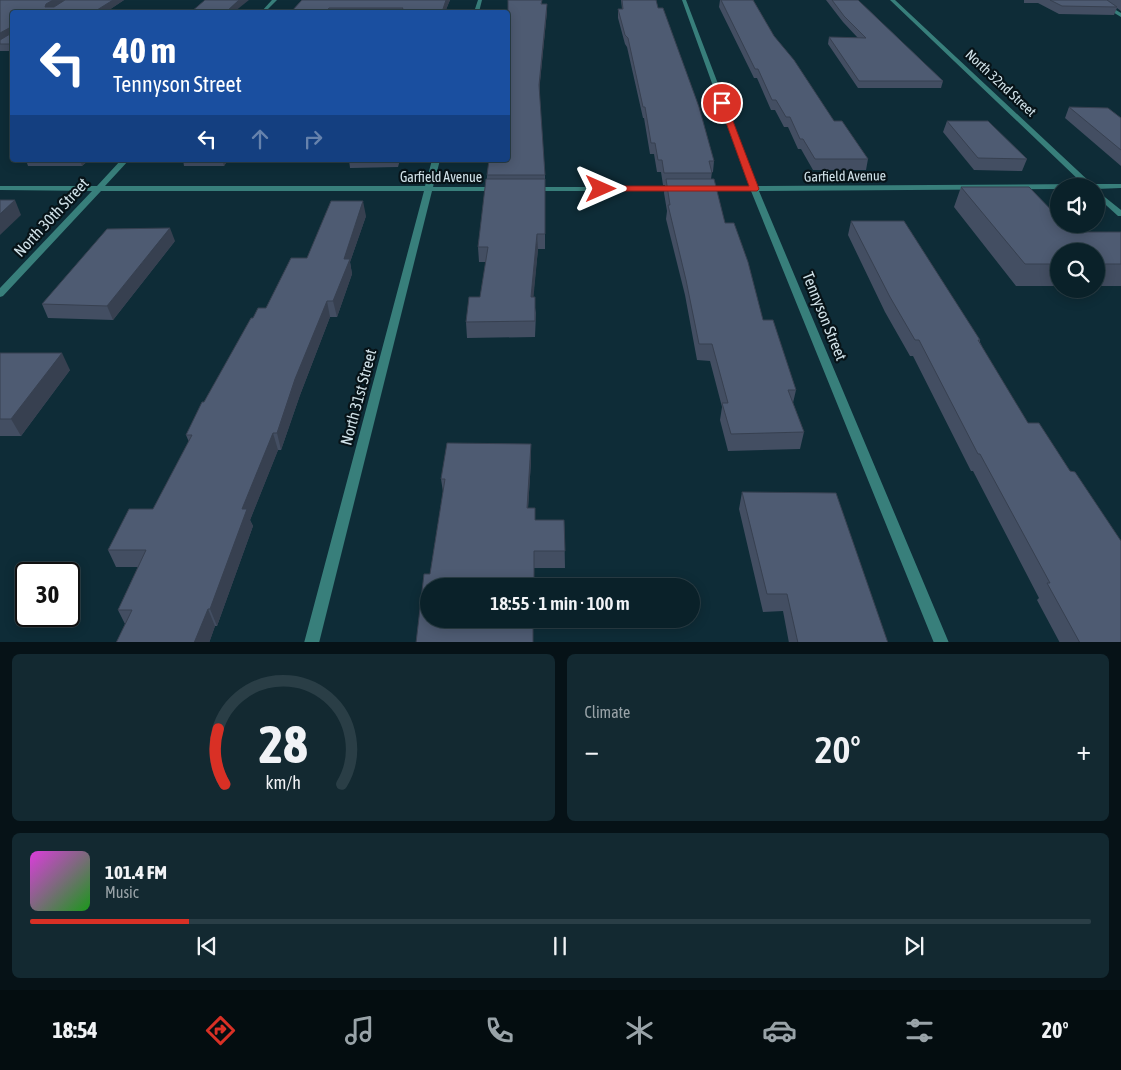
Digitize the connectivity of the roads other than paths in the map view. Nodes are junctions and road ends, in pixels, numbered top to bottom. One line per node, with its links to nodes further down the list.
1 (275, 0): 5 (street)
2 (684, 0): 20 (street, Tennyson Street)
3 (892, 0): 9 (street, North 32nd Street)
4 (1095, 0): 6 (street)
5 (265, 10)
6 (1121, 15)
7 (123, 162): 14 (street, North 30th Street)
8 (435, 162): 15 (street, North 31st Street)
9 (1081, 178)
10 (1050, 186): 20 (street, Garfield Avenue)
11 (1105, 186): 12 (street, Garfield Avenue)
12 (1121, 186)
13 (0, 188): 14 (street, Garfield Avenue)
14 (98, 188): 15 (street, Garfield Avenue); 23 (street, North 30th Street)
15 (428, 189): 16 (street, Garfield Avenue); 24 (street, North 31st Street)
16 (507, 189)
17 (517, 189): 18 (street)
18 (685, 189)
19 (695, 189): 20 (street, Garfield Avenue)
20 (754, 189): 25 (street, Tennyson Street)
21 (1105, 200): 22 (street)
22 (1121, 214)
23 (0, 294)
24 (311, 642)
25 (942, 642)

